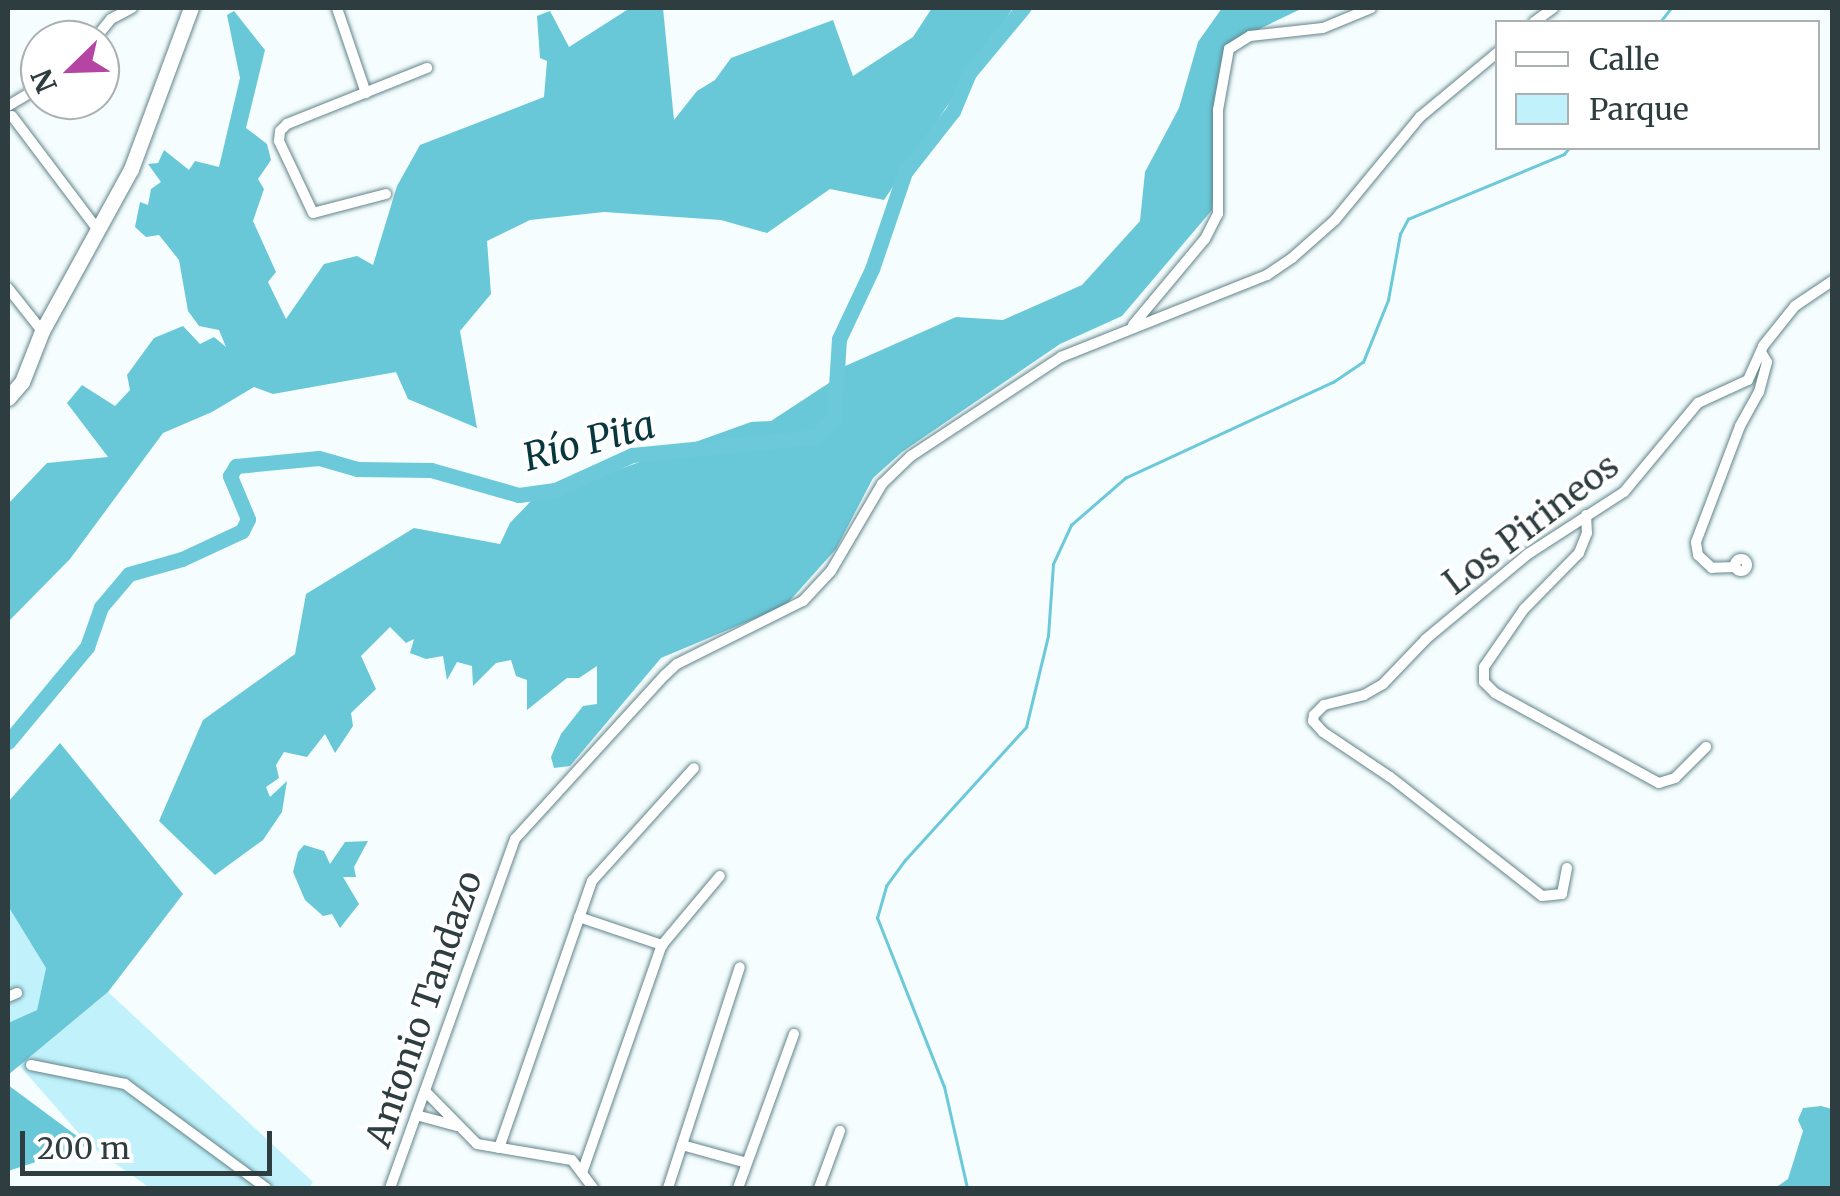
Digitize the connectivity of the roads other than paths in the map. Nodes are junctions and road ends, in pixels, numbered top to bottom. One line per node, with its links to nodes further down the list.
1 (192, 8): 9 (street)
2 (337, 8): 6 (street)
3 (1370, 8): 12 (street)
4 (1495, 55): 12 (street)
5 (427, 68): 6 (street)
6 (366, 94): 8 (street)
7 (10, 111): 9 (street)
8 (386, 194)
9 (97, 230): 13 (street)
10 (1832, 282): 14 (street, Los Pirineos)
11 (8, 288): 13 (street)
12 (1133, 325): 27 (street, Antonio Tandazo)
13 (42, 331): 15 (street)
14 (1761, 352): 16 (street, Los Pirineos); 17 (street)
15 (8, 398)
16 (1586, 515): 18 (street); 20 (street, Los Pirineos)
17 (1736, 567)
18 (1706, 747)
19 (694, 768): 22 (street)
20 (1567, 868)
21 (720, 876): 23 (street)
22 (578, 917): 23 (street); 32 (street)
23 (662, 945): 34 (street)
24 (740, 967): 31 (street)
25 (794, 1034): 33 (street)
26 (30, 1064): 35 (street)
27 (425, 1091): 28 (street, Antonio Tandazo); 29 (street)
28 (416, 1116): 29 (street); 36 (street, Antonio Tandazo)
29 (458, 1127): 32 (street)
30 (840, 1131): 40 (street)
31 (682, 1146): 33 (street); 38 (street)
32 (499, 1148): 34 (street)
33 (748, 1162): 39 (street)
34 (583, 1170): 37 (street)
35 (266, 1188)
36 (395, 1188)
37 (593, 1188)
38 (668, 1188)
39 (738, 1188)
40 (819, 1188)

